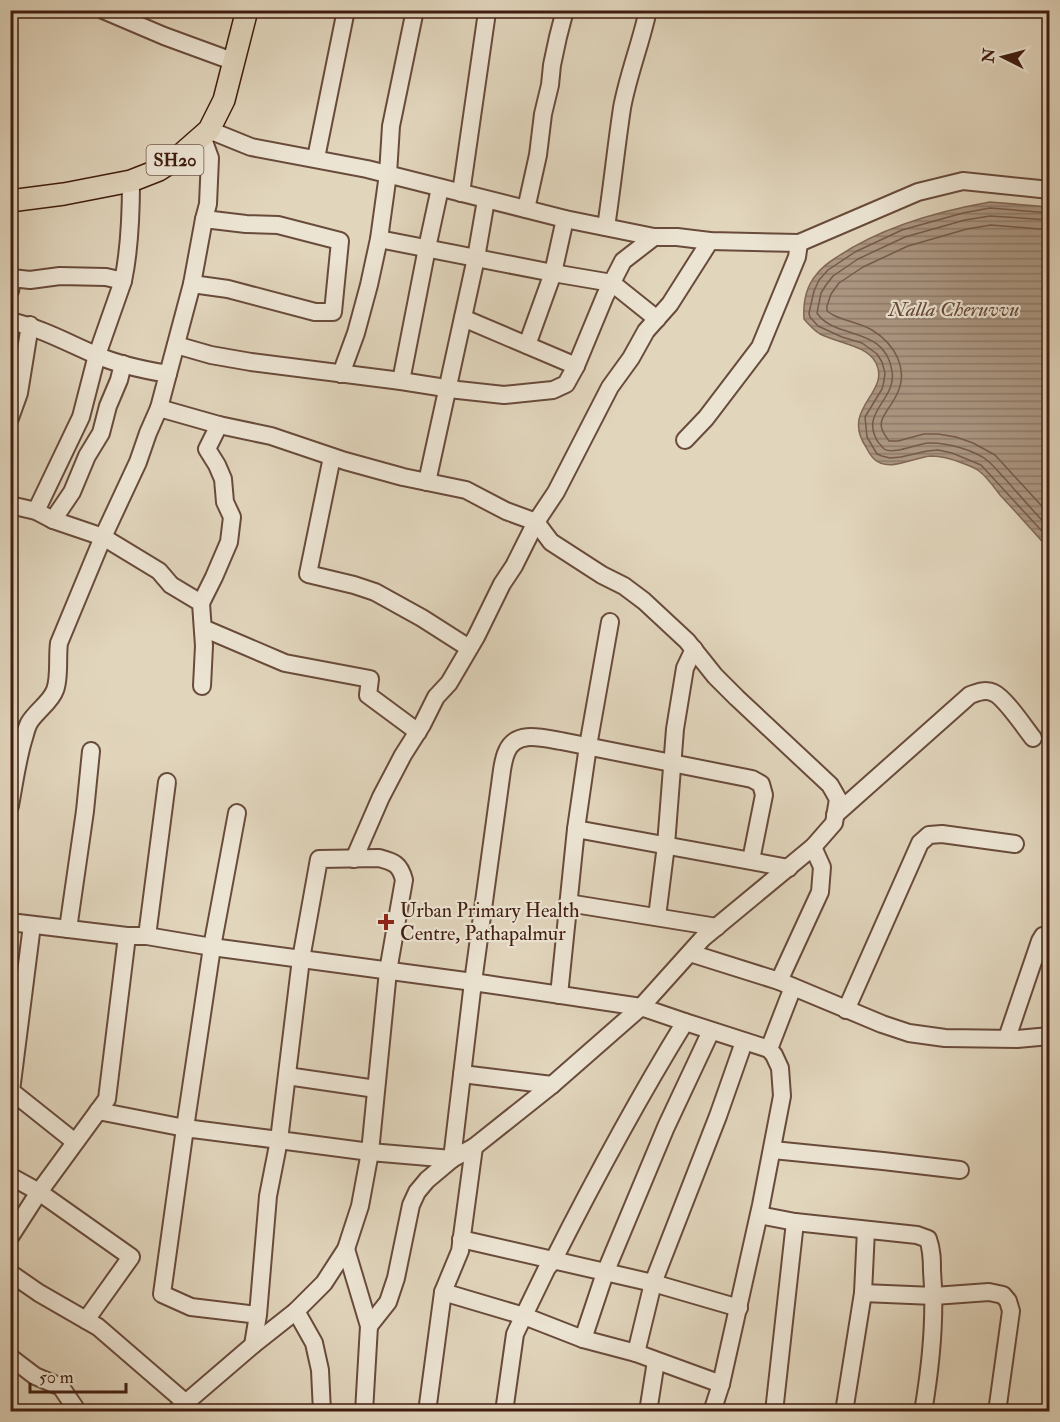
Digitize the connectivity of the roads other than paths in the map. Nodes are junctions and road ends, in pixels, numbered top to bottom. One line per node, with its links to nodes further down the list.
1 (103, 10): 8 (street)
2 (248, 10): 8 (main road, SH20)
3 (346, 10): 10 (street)
4 (415, 10): 11 (street)
5 (565, 10): 18 (street)
6 (648, 10): 21 (street)
7 (487, 12): 15 (street)
8 (235, 62): 9 (main road, SH20)
9 (206, 133): 10 (street); 12 (main road, SH20); 19 (street)
10 (316, 158): 11 (street)
11 (388, 174): 13 (street); 23 (street)
12 (131, 181): 17 (main road, SH20); 29 (street)
13 (440, 188): 15 (street); 26 (street)
14 (1050, 190): 25 (street)
15 (461, 193): 16 (street)
16 (486, 200): 18 (street); 27 (street)
17 (10, 201)
18 (526, 209): 20 (street)
19 (204, 219): 31 (street); 31 (street)
20 (565, 219): 21 (street); 28 (street)
21 (606, 227): 22 (street)
22 (654, 237): 24 (street); 30 (street)
23 (379, 239): 26 (street); 42 (street)
24 (710, 241): 25 (street); 34 (street)
25 (799, 243): 49 (street)
26 (427, 249): 27 (street); 44 (street)
27 (476, 258): 28 (street); 33 (street)
28 (554, 273): 30 (street); 38 (street)
29 (123, 281): 32 (street); 39 (street)
30 (612, 283): 34 (street); 41 (street)
31 (192, 284): 37 (street)
32 (10, 291)
33 (463, 318): 38 (street); 45 (street)
34 (657, 319): 55 (street)
35 (10, 321): 36 (street)
36 (30, 325): 39 (street); 47 (street)
37 (176, 345): 42 (street); 43 (street)
38 (527, 345): 41 (street)
39 (97, 355): 40 (street); 53 (street)
40 (123, 364): 43 (street); 54 (street)
41 (576, 366): 45 (street)
42 (341, 374): 44 (street)
43 (168, 375): 46 (street)
44 (401, 381): 45 (street)
45 (448, 388): 51 (street)
46 (159, 408): 48 (street); 56 (street)
47 (10, 418)
48 (219, 425): 50 (street); 57 (street)
49 (685, 440)
50 (332, 457): 51 (street); 60 (street)
51 (427, 482): 55 (street)
52 (10, 505): 53 (street)
53 (36, 512): 54 (street)
54 (53, 520): 56 (street)
55 (536, 522): 60 (street); 61 (street)
56 (103, 537): 57 (street); 69 (street)
57 (201, 603): 59 (street)
58 (610, 622): 65 (street)
59 (203, 628): 62 (street); 63 (street)
60 (469, 648): 63 (street)
61 (694, 649): 67 (street); 71 (street)
62 (202, 686)
63 (418, 732): 76 (street)
64 (1033, 738): 71 (street)
65 (588, 746): 67 (street); 72 (street); 92 (street)
66 (91, 751): 84 (street)
67 (673, 764): 74 (street); 77 (street)
68 (167, 782): 86 (street)
69 (10, 806)
70 (237, 813): 88 (street)
71 (835, 815): 75 (street)
72 (576, 829): 74 (street); 79 (street)
73 (1015, 844): 96 (street)
74 (666, 845): 77 (street); 80 (street)
75 (813, 847): 78 (street); 93 (street)
76 (354, 859): 90 (street); 91 (street)
77 (751, 860): 78 (street)
78 (789, 868): 83 (street)
79 (568, 903): 80 (street); 94 (street)
80 (657, 917): 83 (street)
81 (10, 922): 82 (street)
82 (32, 925): 84 (street); 97 (street)
83 (717, 927): 89 (street)
84 (68, 929): 85 (street)
85 (127, 936): 86 (street); 108 (street)
86 (147, 936): 88 (street)
87 (1050, 937): 101 (street)
88 (212, 947): 90 (street); 109 (street)
89 (690, 953): 93 (street); 95 (street)
90 (301, 959): 91 (street); 105 (street)
91 (388, 971): 92 (street); 107 (street)
92 (473, 982): 94 (street); 104 (street)
93 (786, 984): 96 (street); 103 (street)
94 (559, 995): 95 (street)
95 (641, 1007): 98 (street); 106 (street)
96 (846, 1010): 101 (street)
97 (15, 1016): 111 (street)
98 (685, 1022): 99 (street); 125 (street)
99 (711, 1031): 102 (street); 127 (street)
100 (1050, 1036): 101 (street)
101 (1007, 1038)
102 (744, 1042): 103 (street); 128 (street)
103 (769, 1049): 113 (street)
104 (462, 1074): 106 (street); 115 (street)
105 (287, 1076): 107 (street); 110 (street)
106 (552, 1085): 112 (street)
107 (376, 1089): 114 (street)
108 (98, 1111): 109 (street); 111 (street)
109 (185, 1128): 110 (street); 134 (street)
110 (279, 1140): 114 (street); 134 (street)
111 (75, 1142): 118 (street)
112 (474, 1147): 115 (street); 123 (street)
113 (773, 1150): 116 (street); 119 (street)
114 (370, 1152): 115 (street); 124 (street)
115 (452, 1159): 137 (street)
116 (960, 1170)
117 (10, 1176): 118 (street)
118 (39, 1192): 122 (street); 136 (street)
119 (759, 1215): 120 (street); 132 (street)
120 (795, 1222): 121 (street); 152 (street)
121 (866, 1230): 130 (street); 131 (street)
122 (10, 1237)
123 (461, 1239): 125 (street); 129 (street)
124 (346, 1249): 133 (street); 137 (street)
125 (553, 1261): 127 (street); 135 (street)
126 (10, 1272): 136 (street)
127 (605, 1273): 128 (street); 138 (street)
128 (653, 1283): 132 (street); 140 (street)
129 (443, 1292): 135 (street); 148 (street)
130 (863, 1293): 131 (street); 153 (street)
131 (934, 1296): 154 (street); 155 (street)
132 (739, 1308): 143 (street)
133 (296, 1311): 139 (street); 146 (street)
134 (258, 1315): 139 (street)
135 (524, 1316): 138 (street); 149 (street)
136 (86, 1320): 144 (street)
137 (369, 1326): 147 (street)
138 (583, 1339): 140 (street)
139 (253, 1345): 144 (street)
140 (636, 1353): 142 (street)
141 (10, 1357): 145 (street)
142 (656, 1361): 143 (street); 150 (street)
143 (721, 1384): 151 (street)
144 (183, 1408)
145 (78, 1412)
146 (322, 1412)
147 (364, 1412)
148 (427, 1412)
149 (504, 1412)
150 (648, 1412)
151 (712, 1412)
152 (774, 1412)
153 (844, 1412)
154 (923, 1412)
155 (998, 1412)

